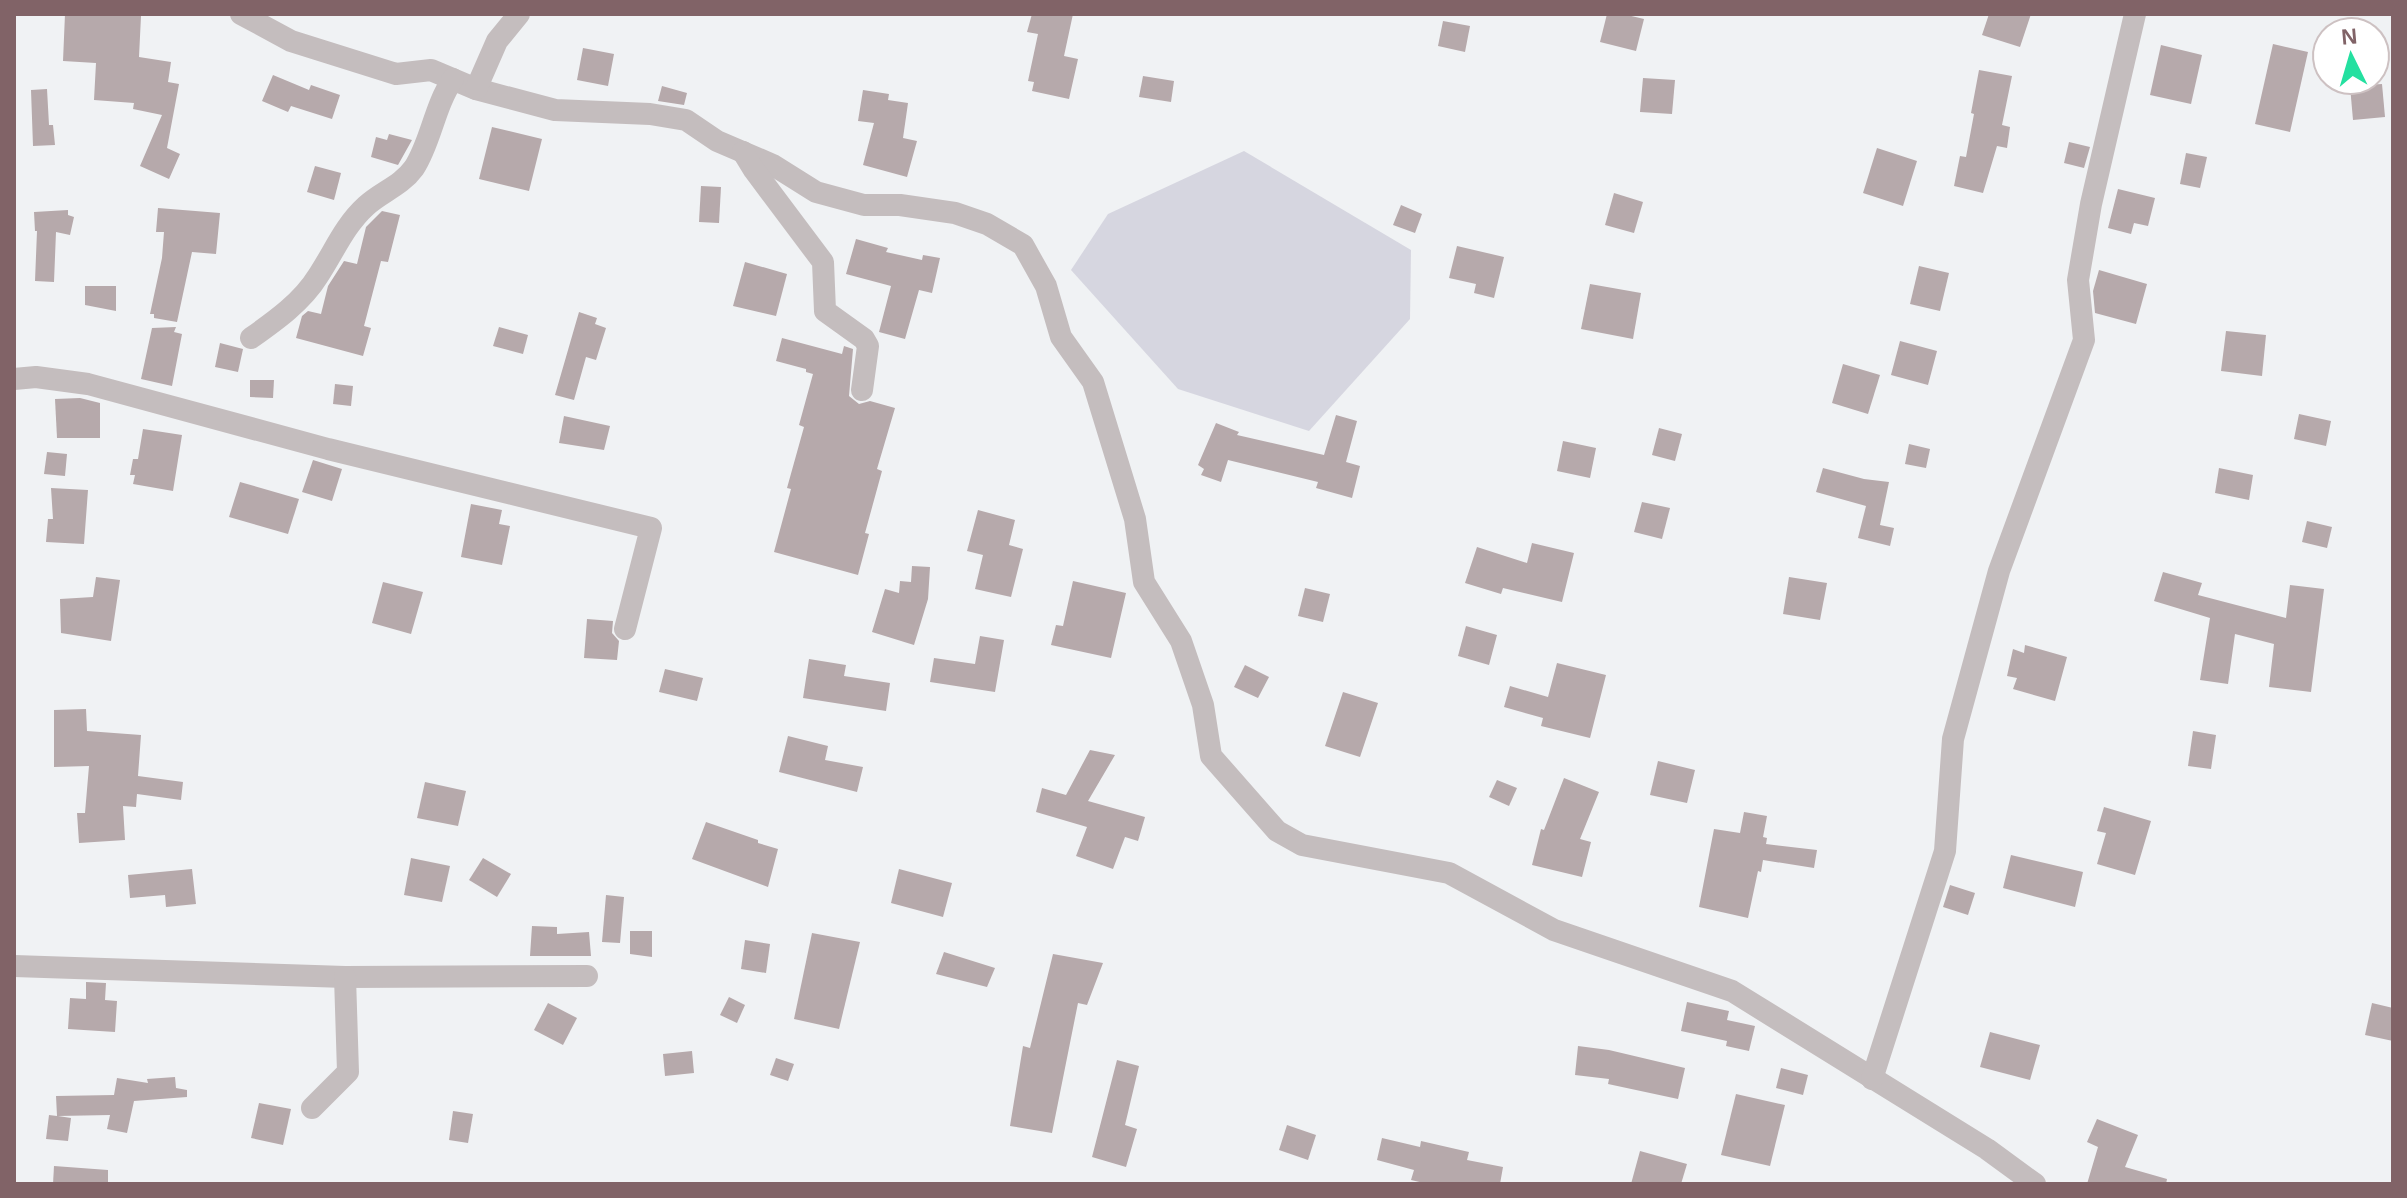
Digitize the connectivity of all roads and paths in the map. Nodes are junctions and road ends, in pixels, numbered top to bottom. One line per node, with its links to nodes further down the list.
1 (241, 14): 4 (street)
2 (519, 14): 5 (street)
3 (2135, 14): 14 (street)
4 (453, 79): 5 (street); 7 (street)
5 (476, 89): 6 (street)
6 (743, 152): 9 (street); 14 (street)
7 (251, 338)
8 (14, 379): 10 (street)
9 (862, 390)
10 (625, 629)
11 (14, 966): 13 (street)
12 (587, 976): 13 (street)
13 (345, 977): 15 (street)
14 (1872, 1079): 16 (street)
15 (312, 1108)
16 (2035, 1184)

